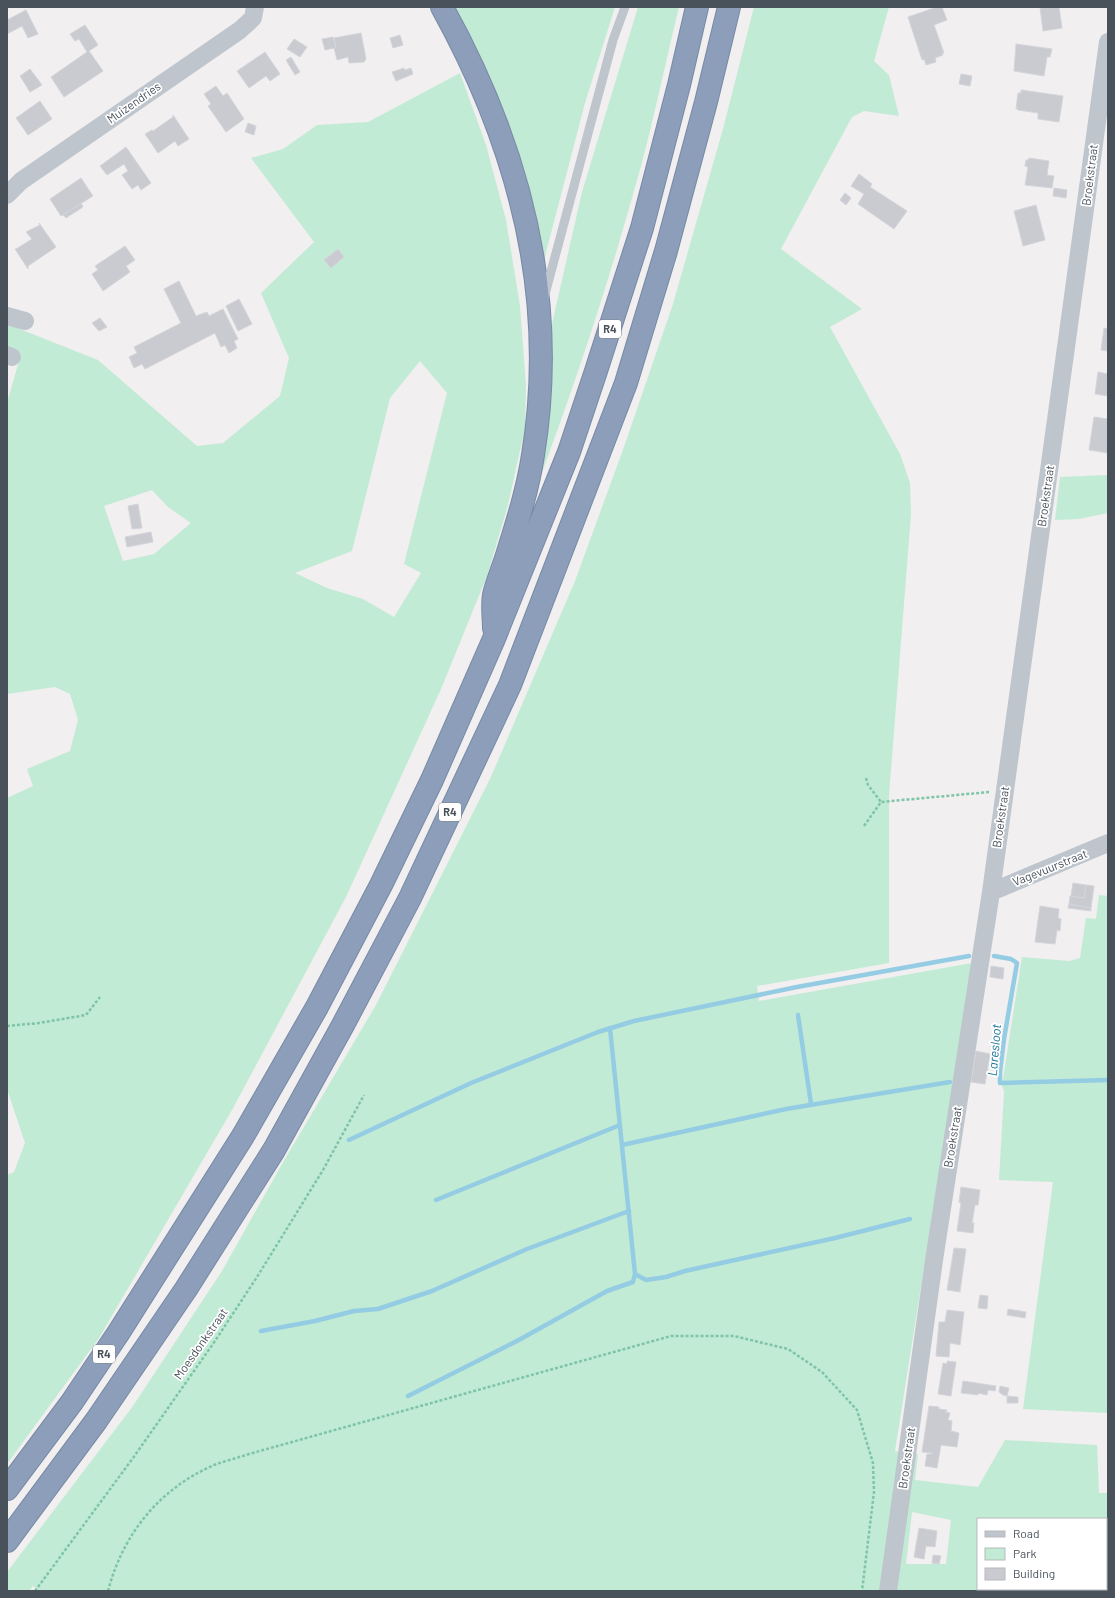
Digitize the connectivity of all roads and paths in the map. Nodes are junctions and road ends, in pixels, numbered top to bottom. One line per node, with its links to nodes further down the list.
1 (255, 7): 8 (street, Muizendries)
2 (442, 7): 9 (highway)
3 (625, 7): 9 (lane)
4 (697, 7): 12 (highway, R4)
5 (729, 7): 23 (highway, R4)
6 (1108, 42): 7 (street, Broekstraat)
7 (1104, 96): 14 (street, Broekstraat)
8 (7, 195)
9 (540, 310): 12 (highway)
10 (7, 316): 11 (street)
11 (26, 321)
12 (493, 641): 22 (highway, R4)
13 (866, 778): 15 (path)
14 (1005, 791): 15 (path); 18 (street, Broekstraat)
15 (881, 802): 16 (path)
16 (864, 826)
17 (1108, 843): 18 (street, Vagevuurstraat)
18 (991, 892): 27 (street, Broekstraat)
19 (100, 997): 20 (path)
20 (7, 1026)
21 (364, 1095): 24 (path, Moesdonkstraat)
22 (7, 1489)
23 (7, 1541)
24 (35, 1591)
25 (108, 1591): 26 (path)
26 (862, 1591)
27 (888, 1591)

